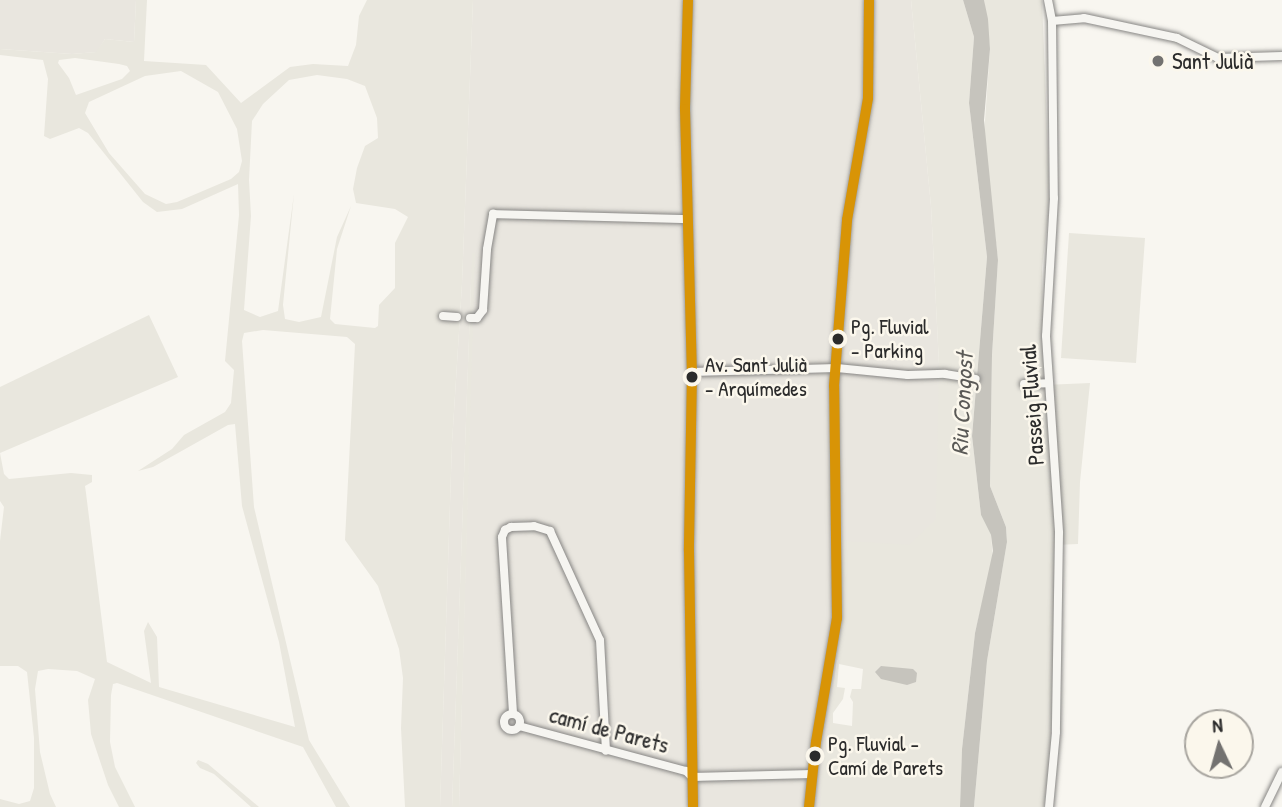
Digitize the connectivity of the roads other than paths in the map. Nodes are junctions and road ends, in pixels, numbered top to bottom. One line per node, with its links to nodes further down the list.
1 (688, 0): 6 (street)
2 (869, 0): 10 (street)
3 (1048, 0): 4 (street, Passeig Fluvial)
4 (1052, 21): 5 (street); 13 (street, Passeig Fluvial)
5 (1282, 56)
6 (687, 219): 9 (street); 11 (street)
7 (443, 316): 8 (street)
8 (457, 317)
9 (470, 318)
10 (837, 368): 11 (street); 12 (street); 19 (street)
11 (692, 372): 20 (street)
12 (976, 379)
13 (1048, 383): 14 (street); 23 (street, Passeig Fluvial)
14 (1024, 384)
15 (513, 713): 16 (street); 16 (street); 17 (street)
16 (519, 726): 17 (street, camí de Parets)
17 (606, 751): 20 (street, camí de Parets)
18 (1282, 772): 24 (street)
19 (812, 774): 20 (street, camí de Parets); 22 (street)
20 (692, 776): 21 (street)
21 (693, 807)
22 (809, 807)
23 (1049, 807)
24 (1265, 807)

